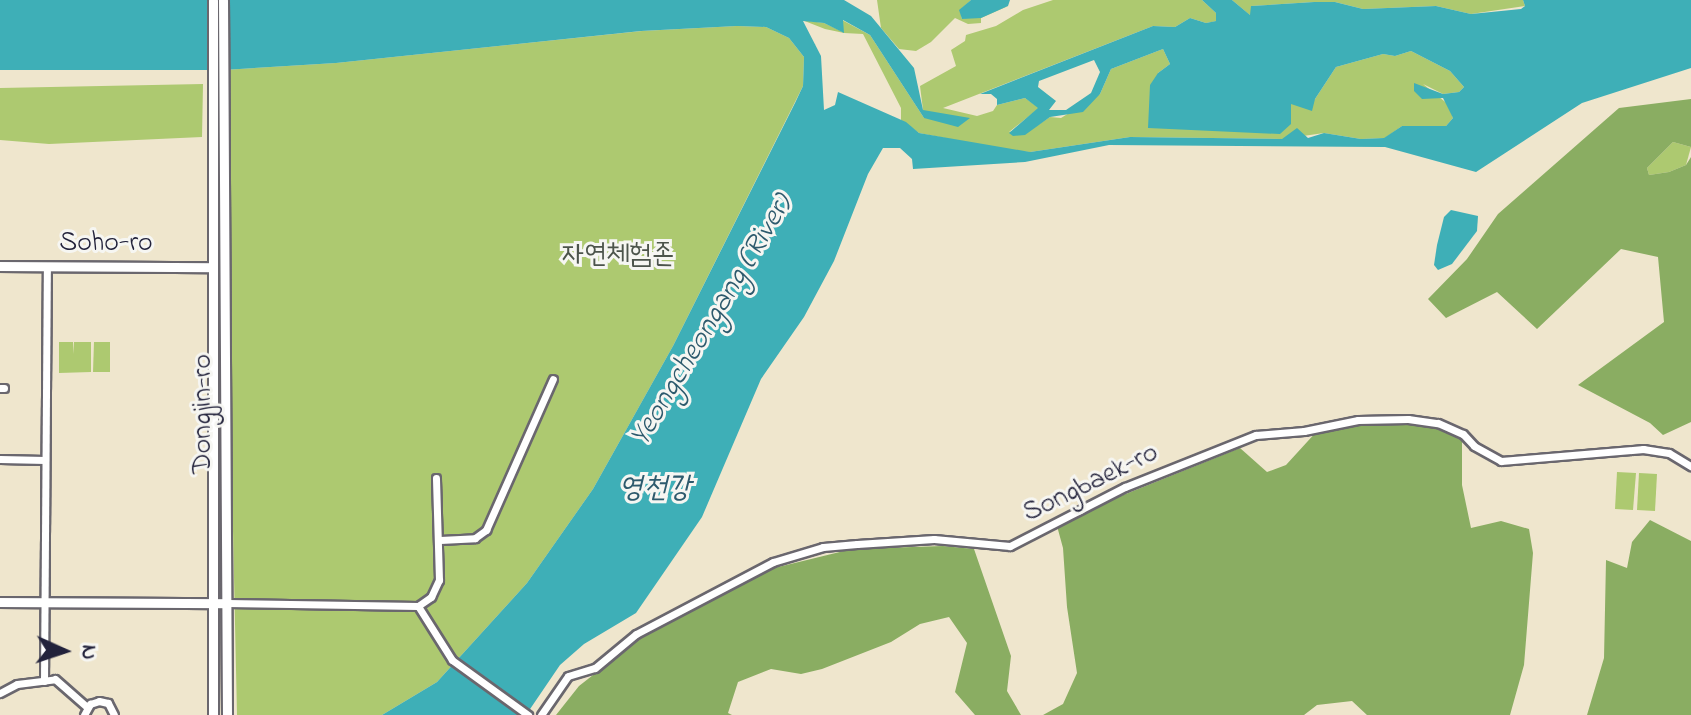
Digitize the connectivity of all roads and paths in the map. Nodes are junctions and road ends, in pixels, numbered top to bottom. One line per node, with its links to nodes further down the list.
1 (213, 0): 5 (street, Dongjin-ro)
2 (223, 0): 15 (street, Dongjin-ro)
3 (0, 266): 4 (street, Soho-ro)
4 (47, 266): 5 (street, Soho-ro); 8 (street)
5 (212, 267): 14 (street, Dongjin-ro)
6 (553, 379): 11 (street)
7 (0, 459): 8 (street)
8 (45, 460): 13 (street)
9 (1691, 466): 24 (street, Songbaek-ro)
10 (436, 478): 11 (street)
11 (440, 540): 16 (street)
12 (0, 602): 13 (street)
13 (44, 602): 14 (street); 17 (street)
14 (213, 603): 15 (street); 21 (street, Dongjin-ro)
15 (227, 603): 16 (street); 22 (street, Dongjin-ro)
16 (418, 606): 23 (street)
17 (44, 681): 18 (street); 19 (street)
18 (0, 693)
19 (86, 711): 20 (street)
20 (114, 715)
21 (213, 715)
22 (227, 715)
23 (528, 715)
24 (541, 715)

